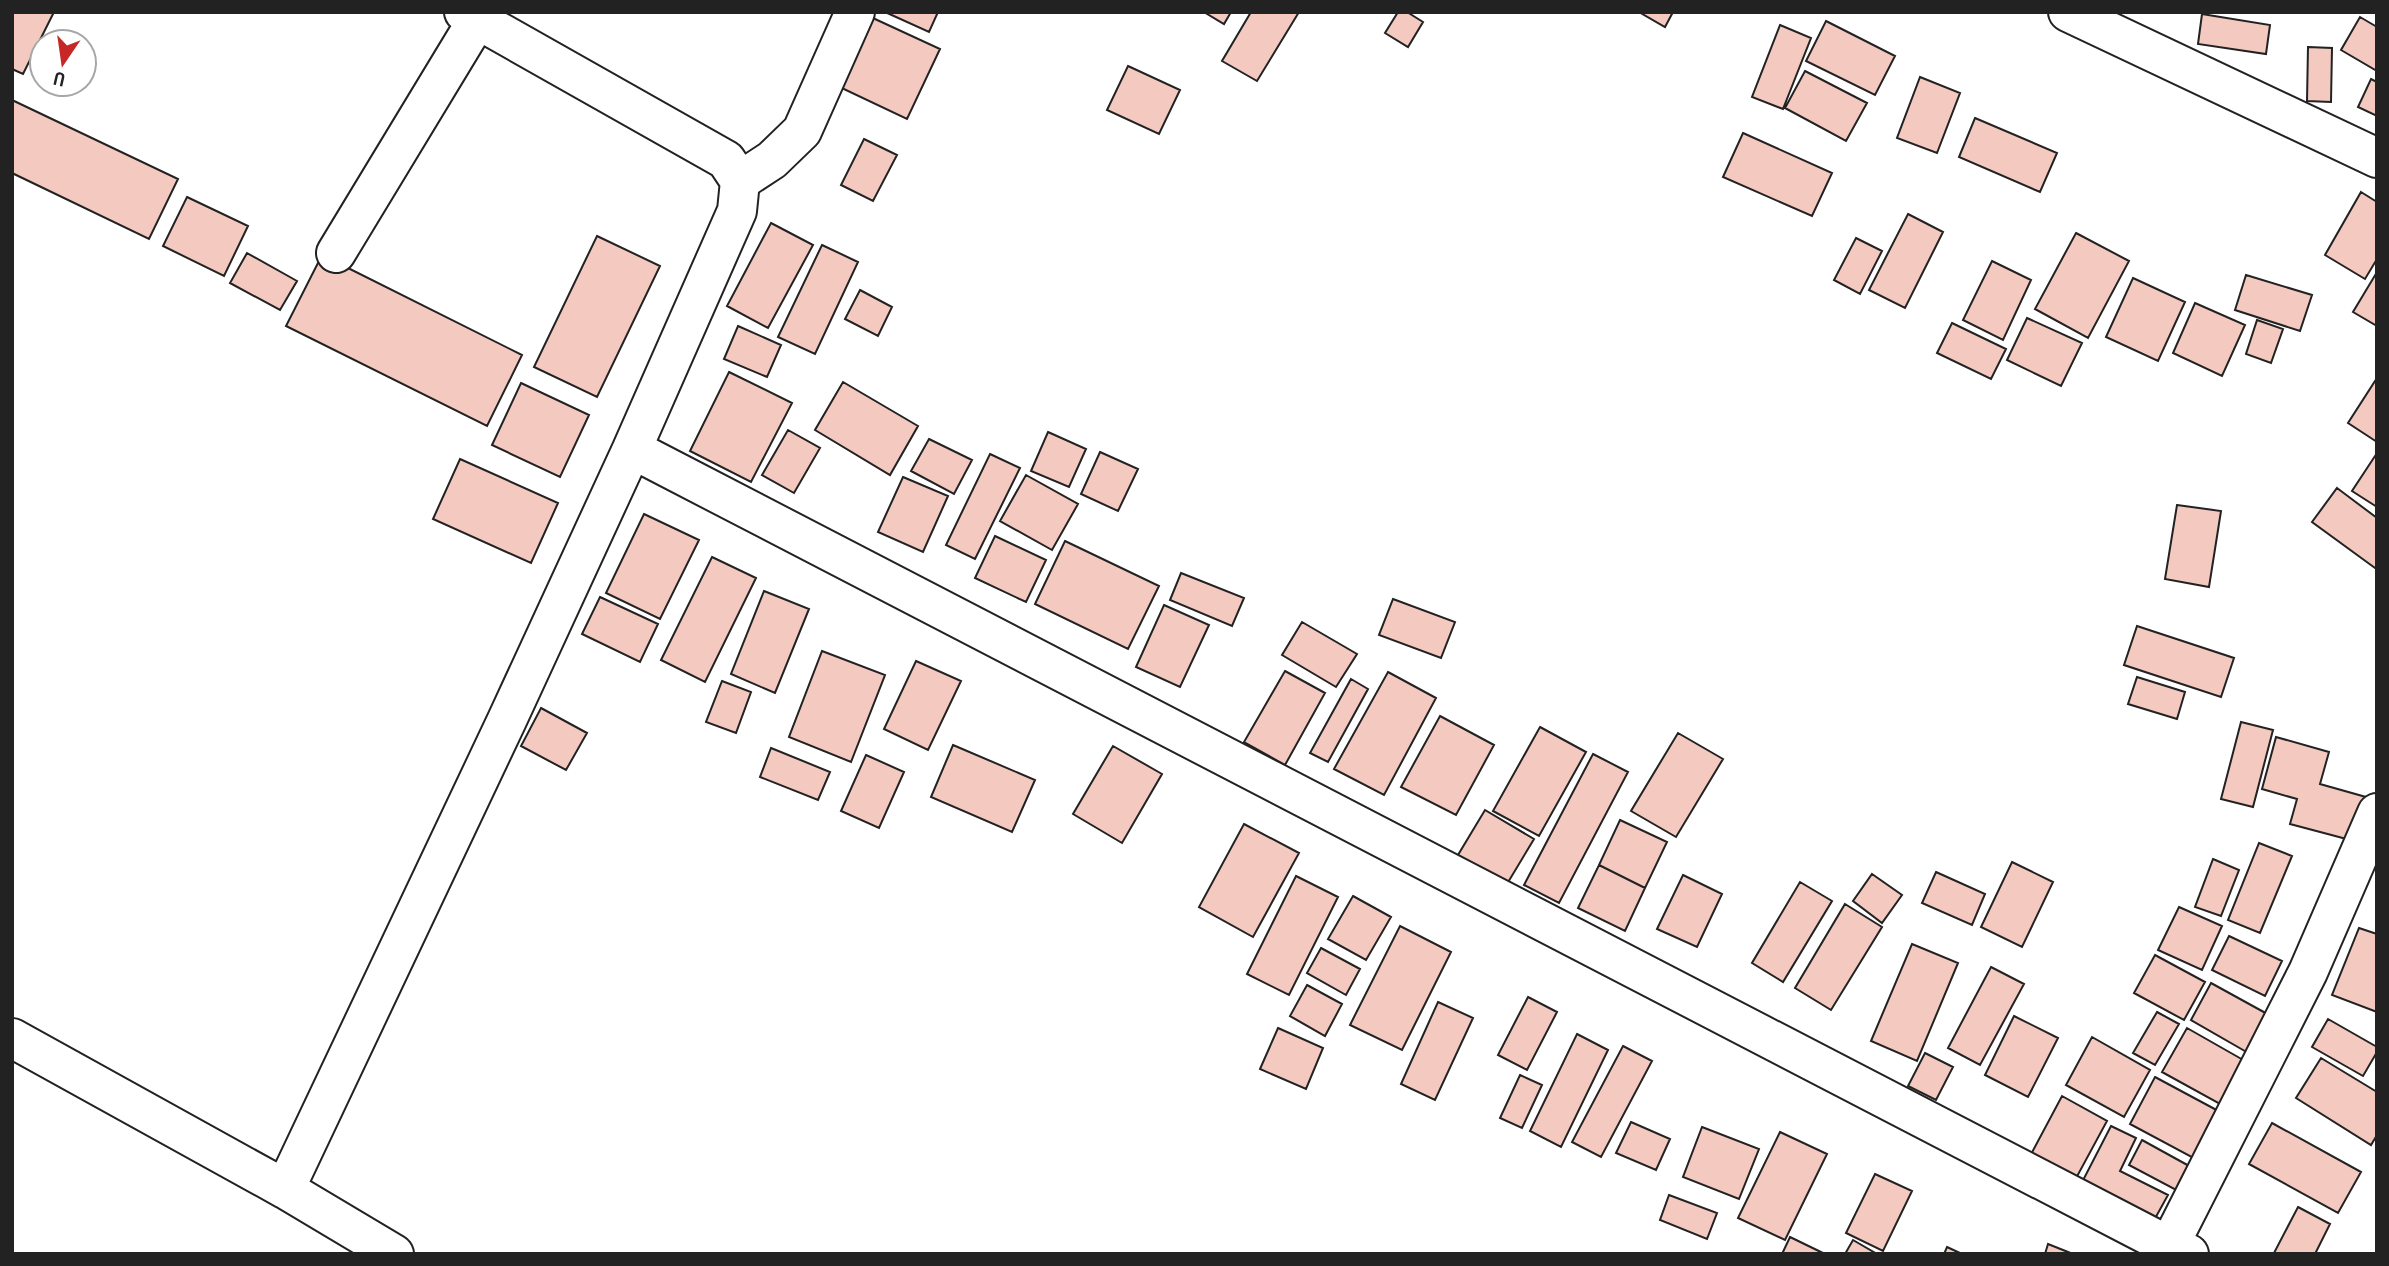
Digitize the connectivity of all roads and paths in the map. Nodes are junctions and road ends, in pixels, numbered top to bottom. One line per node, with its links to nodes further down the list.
1 (855, 12): 5 (street)
2 (2068, 12): 4 (street)
3 (475, 15): 5 (street); 6 (street)
4 (2377, 158)
5 (740, 181): 7 (street)
6 (336, 253)
7 (632, 449): 10 (street); 11 (street)
8 (2377, 813): 11 (street)
9 (12, 1038): 10 (street)
10 (285, 1189): 12 (street)
11 (2175, 1251)
12 (394, 1254)

